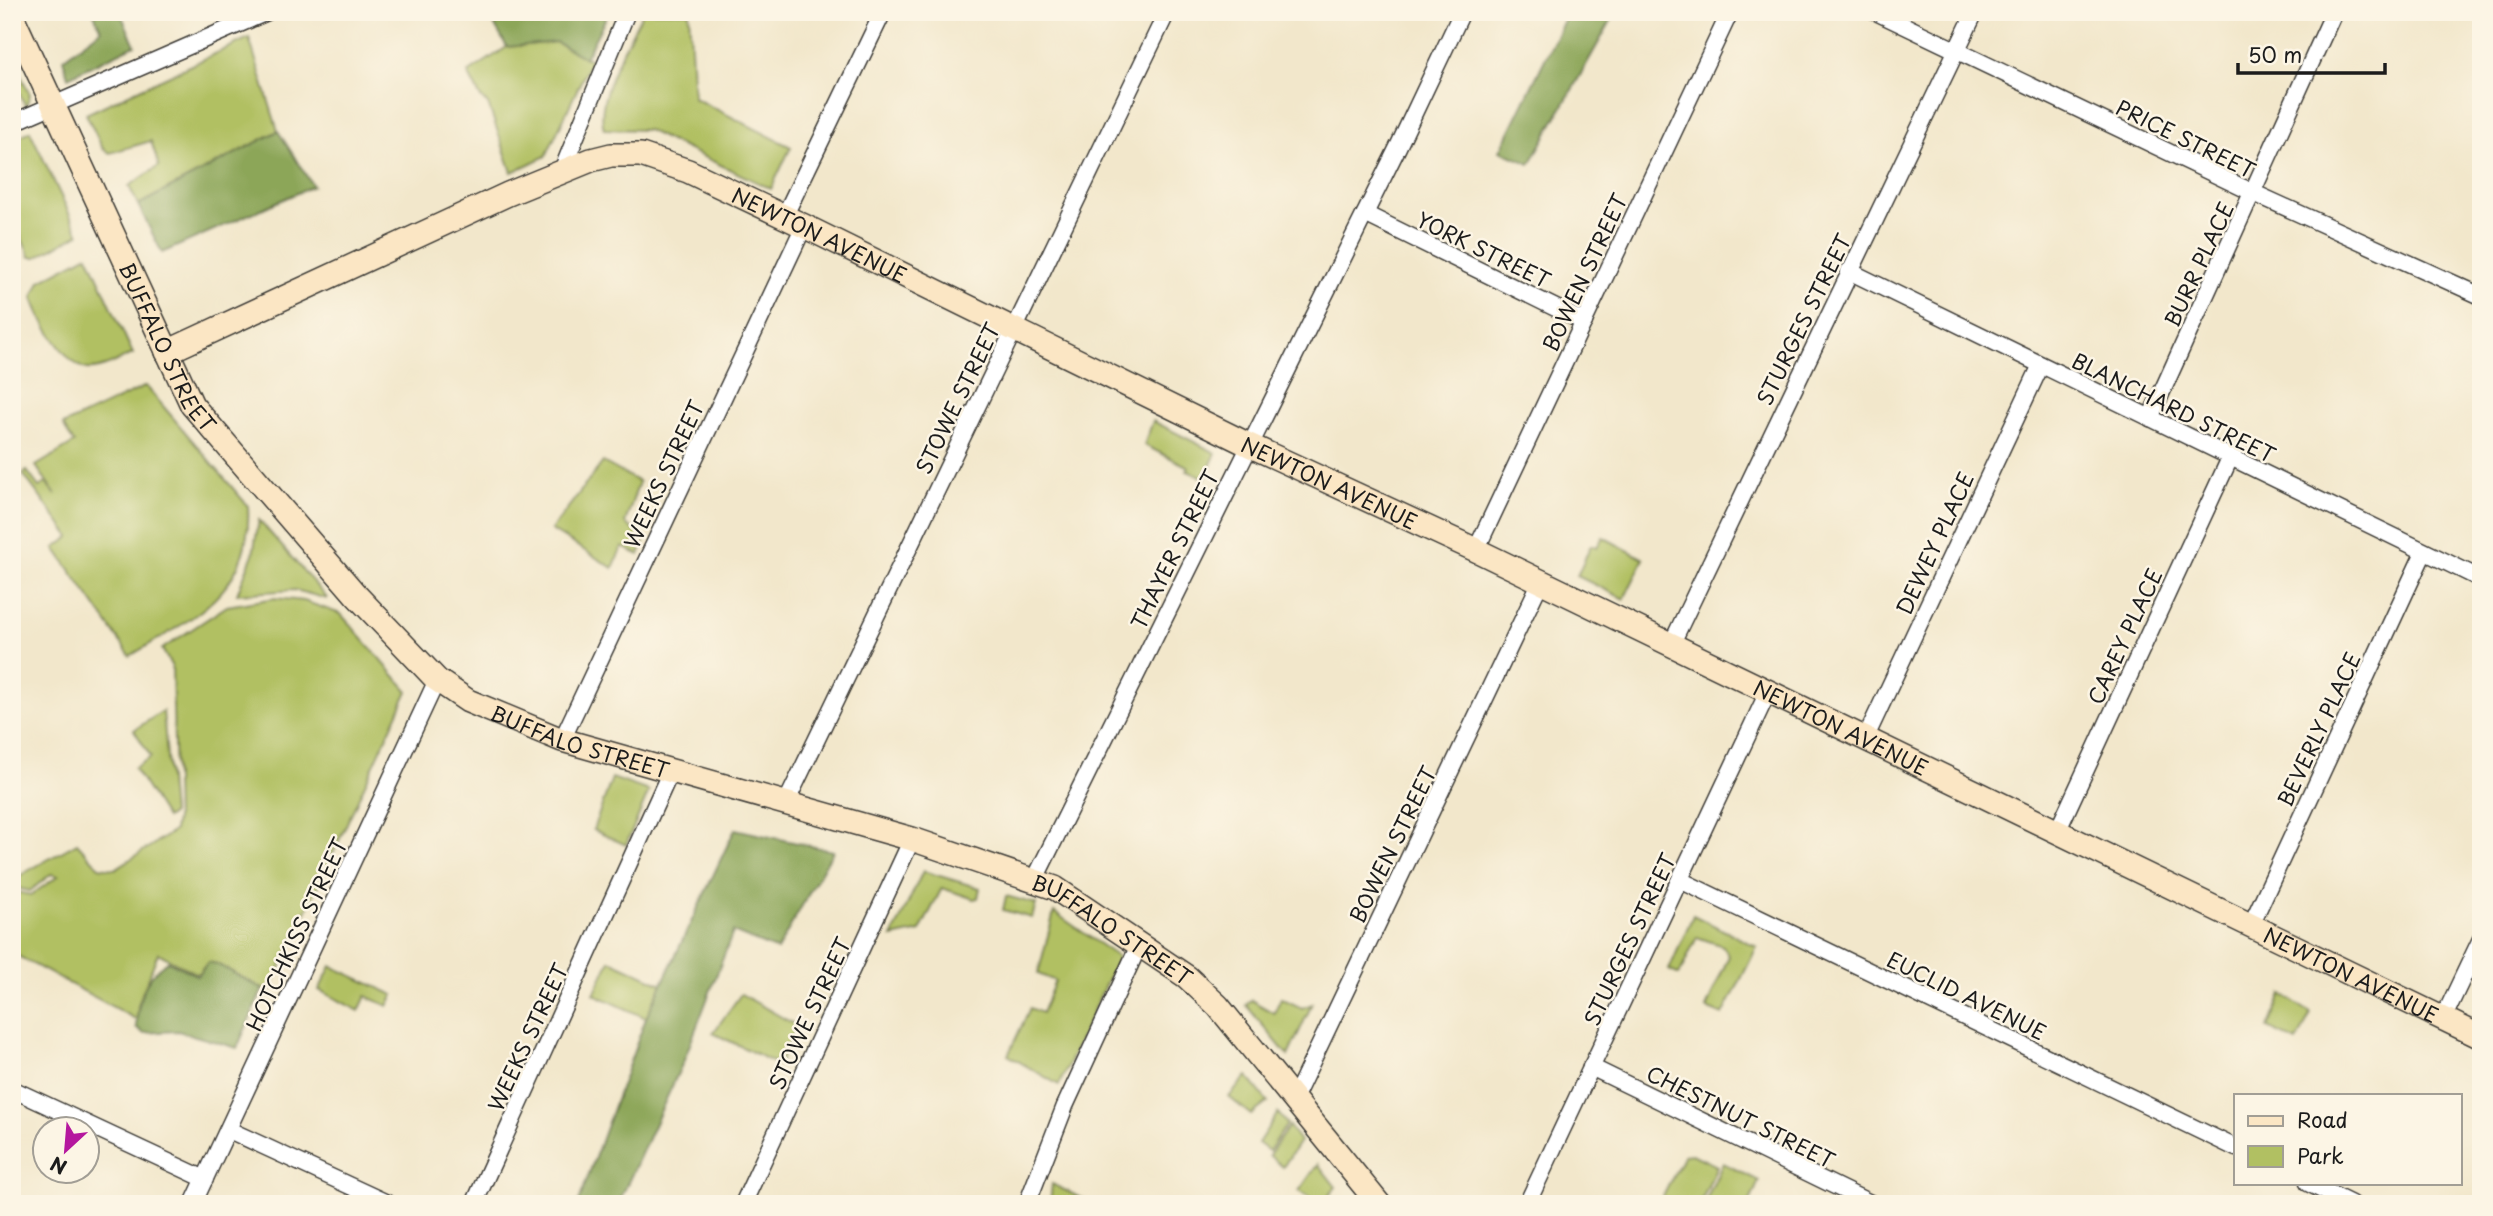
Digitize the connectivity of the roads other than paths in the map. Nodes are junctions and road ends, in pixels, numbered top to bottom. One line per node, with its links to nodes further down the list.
1 (267, 12): 12 (street)
2 (628, 12): 14 (street)
3 (883, 12): 17 (street, WEEKS STREET)
4 (1167, 12): 21 (street, STOWE STREET)
5 (1462, 12): 16 (street, THAYER STREET)
6 (1730, 12): 20 (street, BOWEN STREET)
7 (1876, 12): 11 (street, PRICE STREET)
8 (1975, 12): 11 (street, STURGES STREET)
9 (2334, 12): 15 (street, BURR PLACE)
10 (12, 16): 12 (street, BUFFALO STREET)
11 (1957, 51): 15 (street, PRICE STREET); 18 (street, STURGES STREET)
12 (53, 106): 13 (street); 22 (street, BUFFALO STREET)
13 (12, 123)
14 (561, 173): 17 (street, NEWTON AVENUE); 22 (street, NEWTON AVENUE)
15 (2253, 193): 19 (street, PRICE STREET); 24 (street, BURR PLACE)
16 (1365, 214): 20 (street, YORK STREET); 25 (street, THAYER STREET)
17 (794, 222): 21 (street, NEWTON AVENUE); 35 (street, WEEKS STREET)
18 (1849, 271): 23 (street, BLANCHARD STREET); 31 (street, STURGES STREET)
19 (2481, 296)
20 (1584, 322): 27 (street, BOWEN STREET)
21 (1013, 331): 25 (street, NEWTON AVENUE); 37 (street, STOWE STREET)
22 (167, 352): 32 (street, BUFFALO STREET)
23 (2041, 365): 24 (street, BLANCHARD STREET); 34 (street, DEWEY PLACE)
24 (2150, 418): 26 (street, BLANCHARD STREET)
25 (1249, 445): 27 (street, NEWTON AVENUE); 40 (street, THAYER STREET)
26 (2230, 458): 28 (street, BLANCHARD STREET); 38 (street, CAREY PLACE)
27 (1476, 550): 30 (street, NEWTON AVENUE)
28 (2424, 552): 29 (street, BLANCHARD STREET); 42 (street, BEVERLY PLACE)
29 (2481, 579)
30 (1541, 581): 31 (street, NEWTON AVENUE); 49 (street, BOWEN STREET)
31 (1671, 645): 33 (street, NEWTON AVENUE)
32 (437, 680): 35 (street, BUFFALO STREET); 50 (street, HOTCHKISS STREET)
33 (1768, 692): 34 (street, NEWTON AVENUE); 41 (street, STURGES STREET)
34 (1865, 739): 38 (street, NEWTON AVENUE)
35 (562, 740): 36 (street, BUFFALO STREET)
36 (670, 773): 37 (street, BUFFALO STREET); 56 (street, WEEKS STREET)
37 (786, 803): 39 (street, BUFFALO STREET)
38 (2057, 832): 42 (street, NEWTON AVENUE)
39 (912, 839): 40 (street, BUFFALO STREET); 57 (street, STOWE STREET)
40 (1035, 879): 44 (street, BUFFALO STREET)
41 (1680, 880): 47 (street, STURGES STREET); 51 (street, EUCLID AVENUE)
42 (2251, 925): 45 (street, NEWTON AVENUE)
43 (2481, 939): 45 (street)
44 (1140, 943): 49 (street, BUFFALO STREET); 58 (street)
45 (2443, 1019): 46 (street, NEWTON AVENUE)
46 (2481, 1037)
47 (1591, 1067): 60 (street, STURGES STREET); 61 (street, CHESTNUT STREET)
48 (12, 1089): 52 (street)
49 (1294, 1099): 59 (street, BUFFALO STREET)
50 (229, 1129): 52 (street, HOTCHKISS STREET); 55 (street)
51 (2234, 1147)
52 (205, 1179): 54 (street, HOTCHKISS STREET)
53 (2310, 1184): 62 (street)
54 (193, 1204)
55 (389, 1204)
56 (474, 1204)
57 (743, 1204)
58 (1027, 1204)
59 (1379, 1204)
60 (1527, 1204)
61 (1872, 1204)
62 (2351, 1204)

